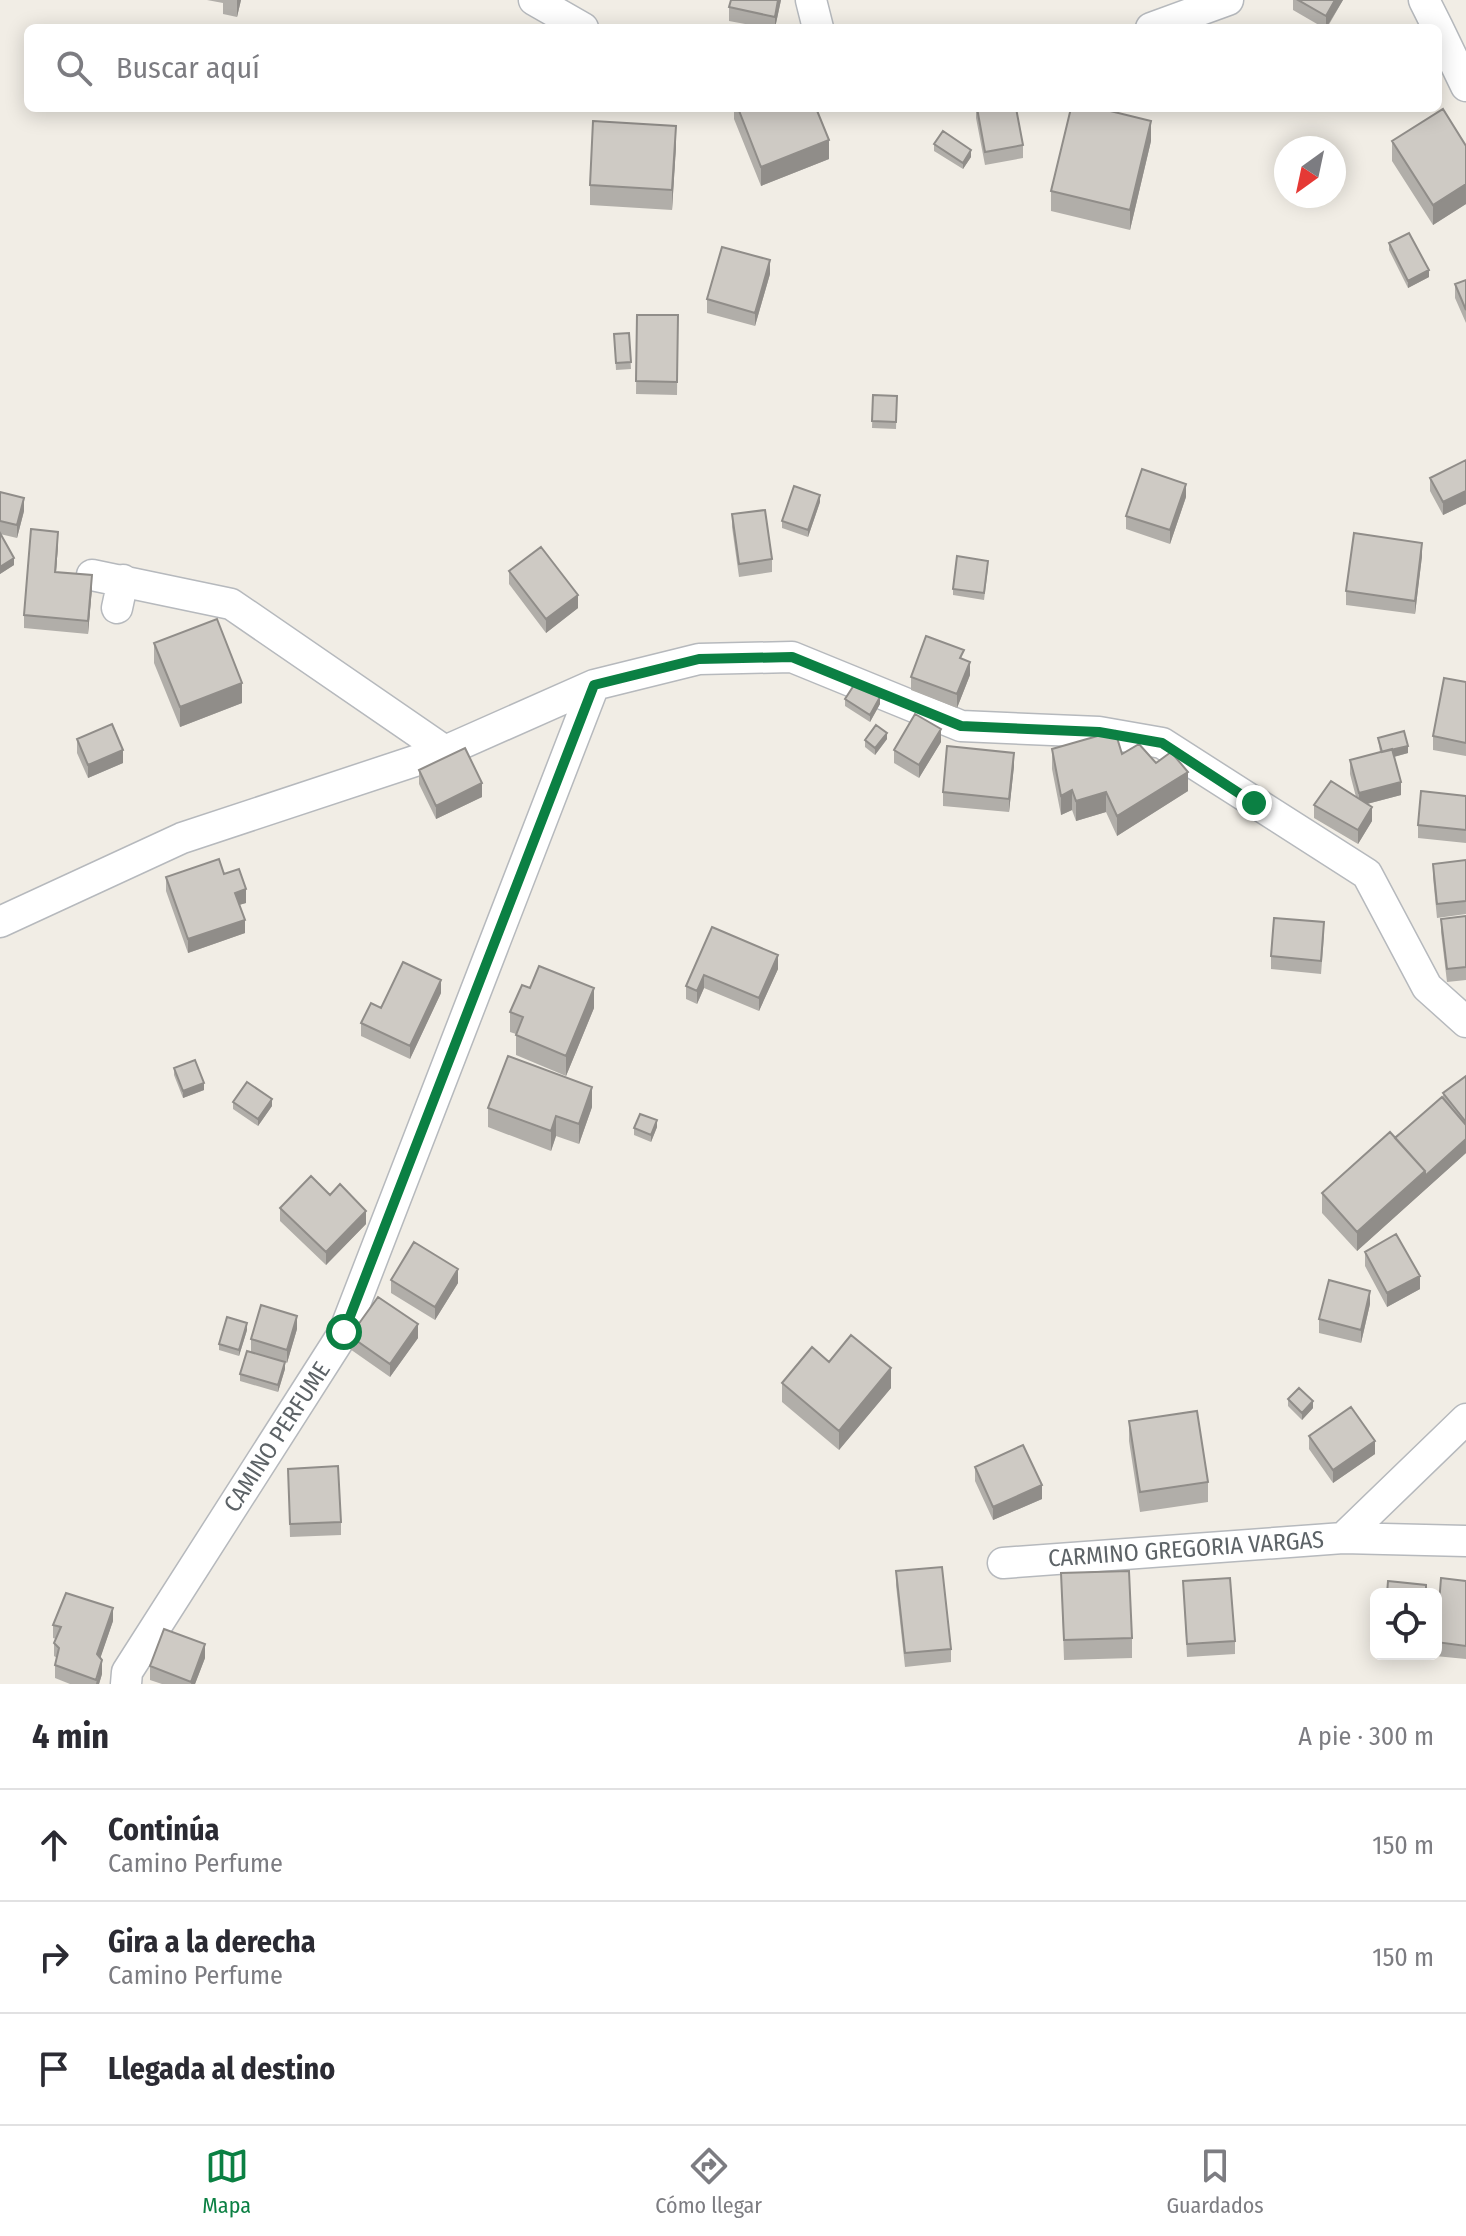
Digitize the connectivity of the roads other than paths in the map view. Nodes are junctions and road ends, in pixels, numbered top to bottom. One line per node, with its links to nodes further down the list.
1 (534, 0): 5 (street)
2 (811, 0): 6 (street)
3 (1228, 0): 7 (street)
4 (1424, 0): 8 (street)
5 (576, 24)
6 (817, 24)
7 (1162, 24)
8 (1436, 24)
9 (1442, 36): 10 (street)
10 (1466, 86)
11 (92, 575): 13 (street)
12 (594, 685): 13 (street); 15 (street); 20 (street, CAMINO PERFUME)
13 (445, 751): 14 (street)
14 (0, 922)
15 (1466, 1022)
16 (1466, 1419): 17 (street, CARMINO GREGORIA VARGAS)
17 (1343, 1538): 18 (street); 19 (street, CARMINO GREGORIA VARGAS)
18 (1466, 1541)
19 (1003, 1563)
20 (126, 1684)

